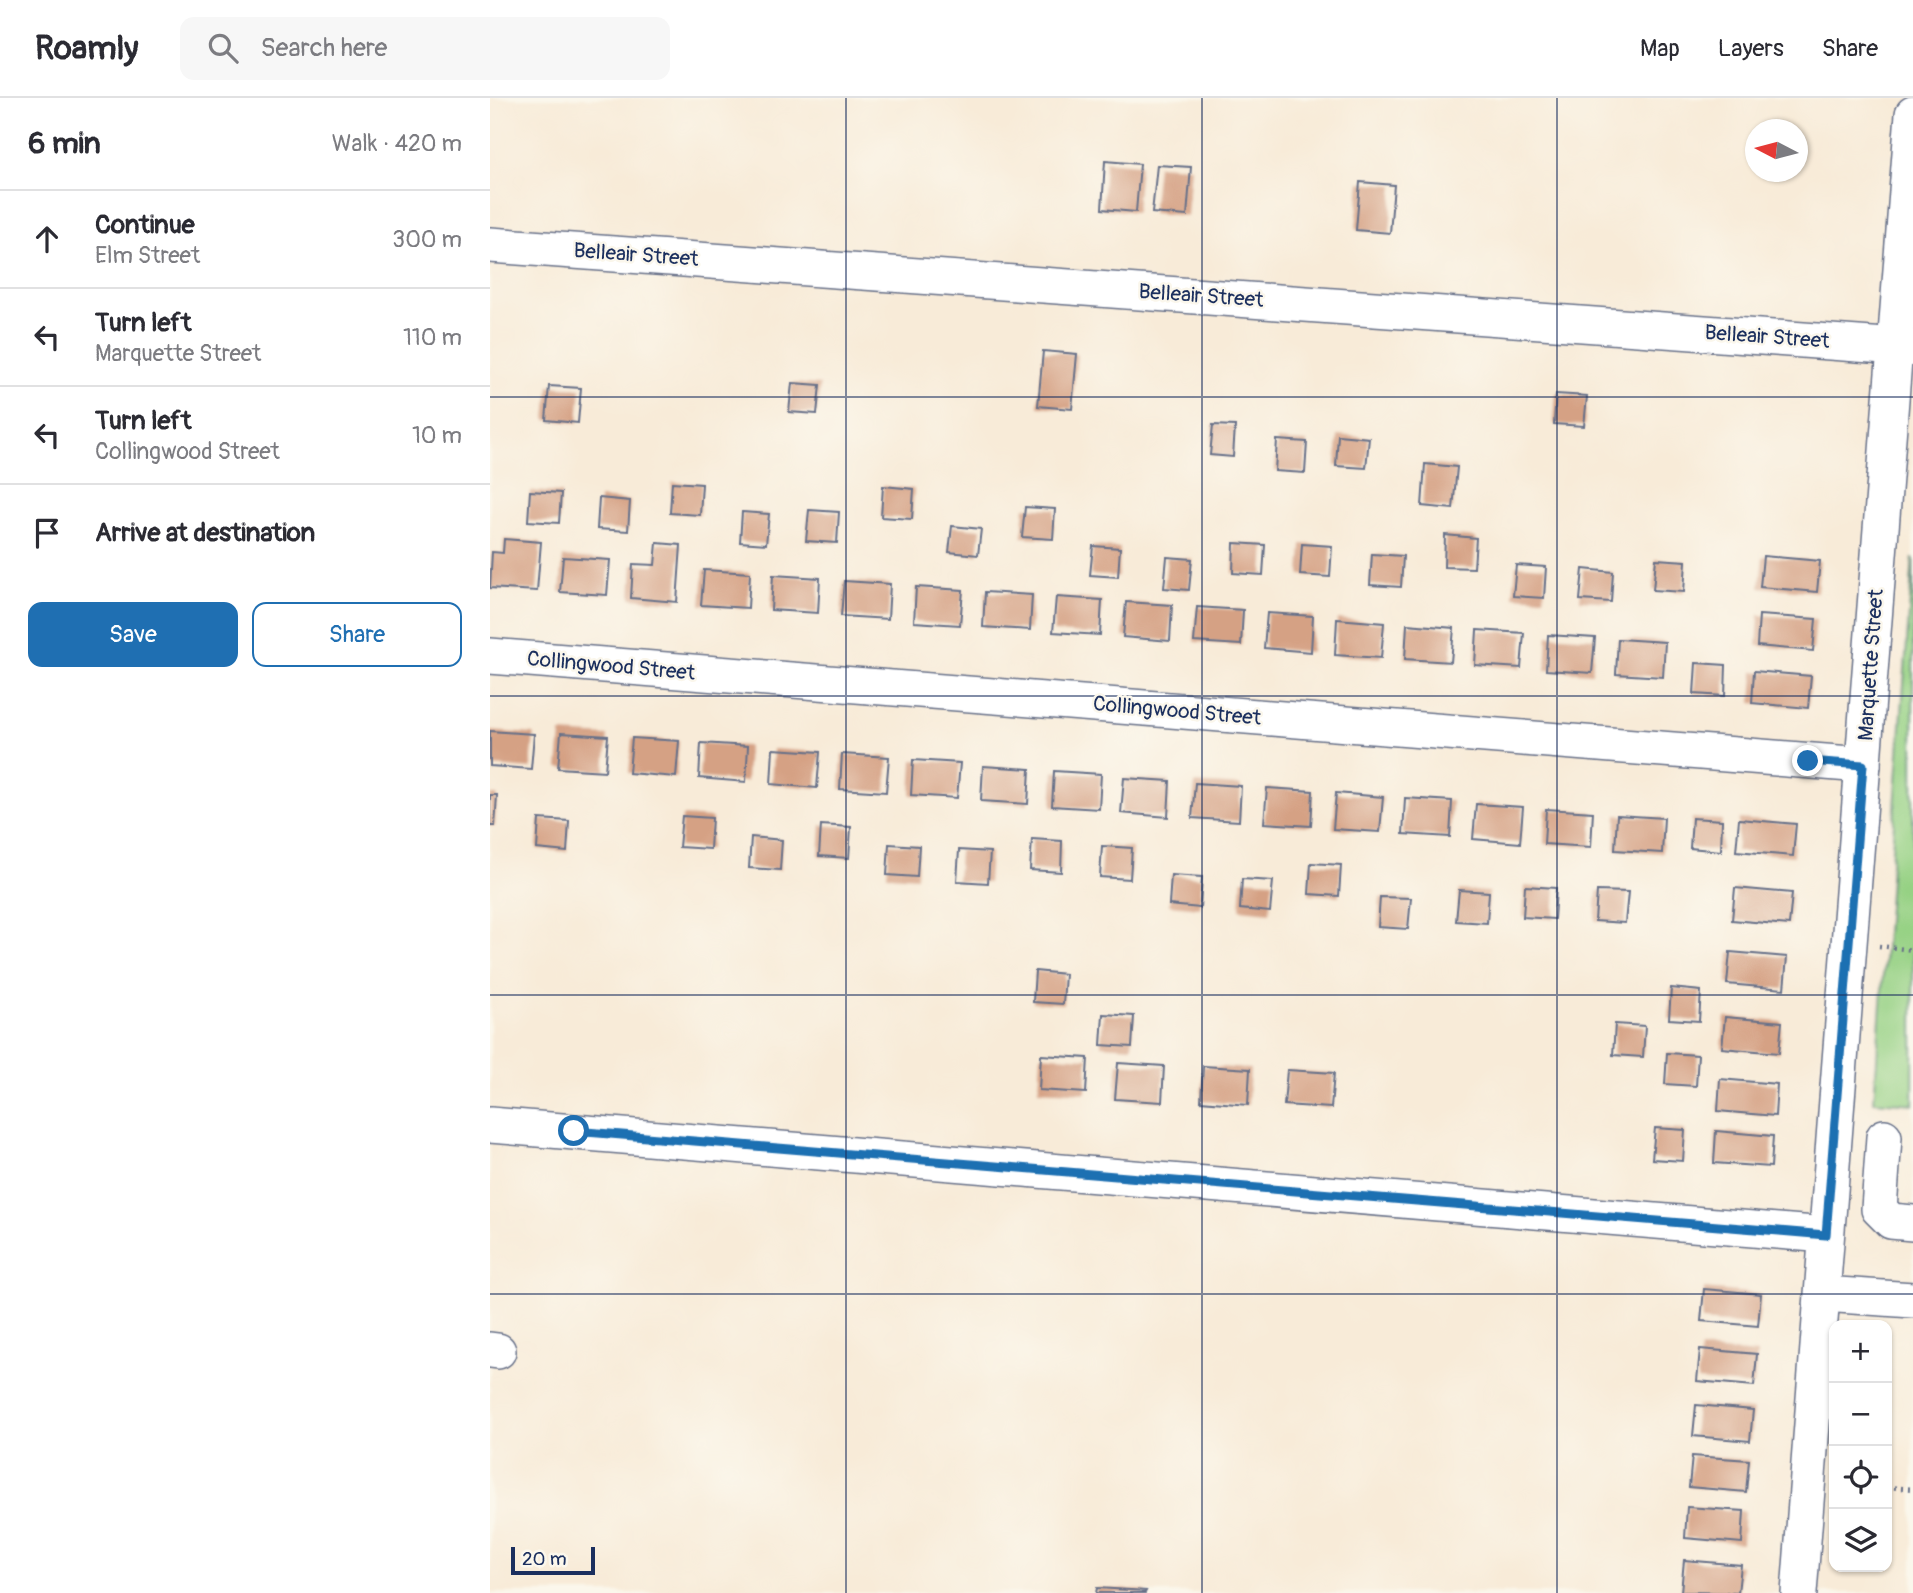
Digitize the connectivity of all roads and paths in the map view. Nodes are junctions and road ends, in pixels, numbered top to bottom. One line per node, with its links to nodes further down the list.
1 (1913, 114): 3 (street, Marquette Street)
2 (490, 244): 3 (street, Belleair Street)
3 (1904, 347): 4 (street, Marquette Street)
4 (1898, 512): 6 (street, Marquette Street)
5 (490, 656): 6 (street, Collingwood Street)
6 (1863, 765): 10 (street, Marquette Street)
7 (1877, 946): 8 (path)
8 (1913, 950)
9 (490, 1125): 13 (street)
10 (1835, 1135): 11 (street); 13 (street, Marquette Street)
11 (1898, 1139): 12 (street)
12 (1913, 1223)
13 (1826, 1235): 14 (street, Marquette Street)
14 (1823, 1294): 15 (street); 18 (street, Marquette Street)
15 (1913, 1300)
16 (1892, 1487): 17 (path)
17 (1913, 1489)
18 (1799, 1593)

